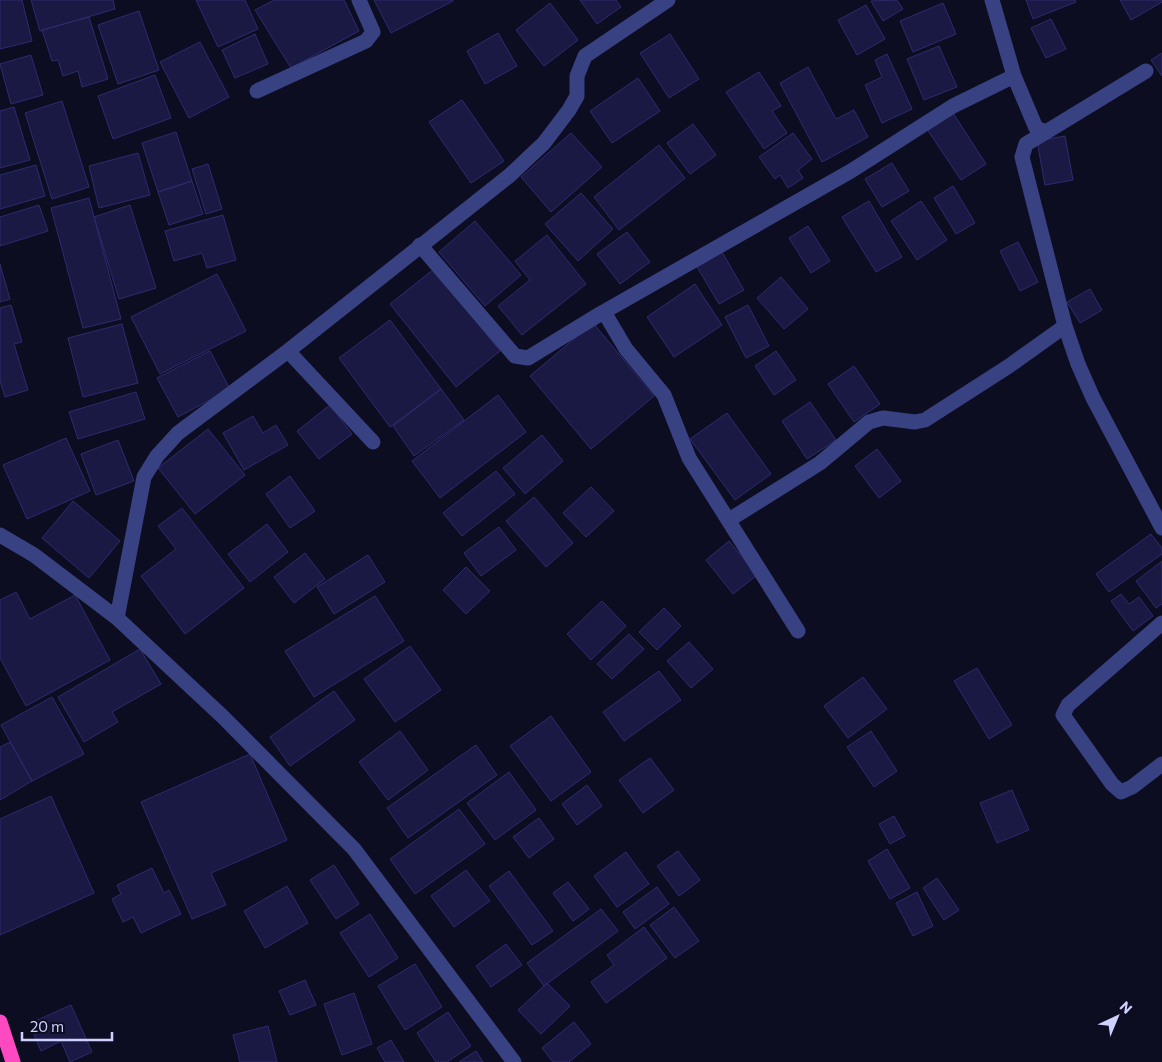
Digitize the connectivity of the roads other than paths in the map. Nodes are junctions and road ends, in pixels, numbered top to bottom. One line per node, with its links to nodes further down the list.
1 (359, 0): 6 (street)
2 (668, 0): 8 (street)
3 (992, 0): 5 (street)
4 (1146, 71): 7 (street)
5 (1014, 76): 7 (street); 9 (street)
6 (257, 91)
7 (1046, 132): 10 (street)
8 (420, 246): 9 (street); 11 (street)
9 (604, 312): 13 (street)
10 (1065, 326): 13 (street); 14 (street)
11 (288, 351): 12 (street); 16 (street)
12 (373, 442)
13 (729, 520): 18 (street)
14 (1162, 528)
15 (0, 535): 16 (street)
16 (117, 618): 22 (street)
17 (1162, 623): 19 (street)
18 (798, 630)
19 (1162, 764)
20 (0, 1022): 21 (highway)
21 (14, 1062)
22 (514, 1062)

